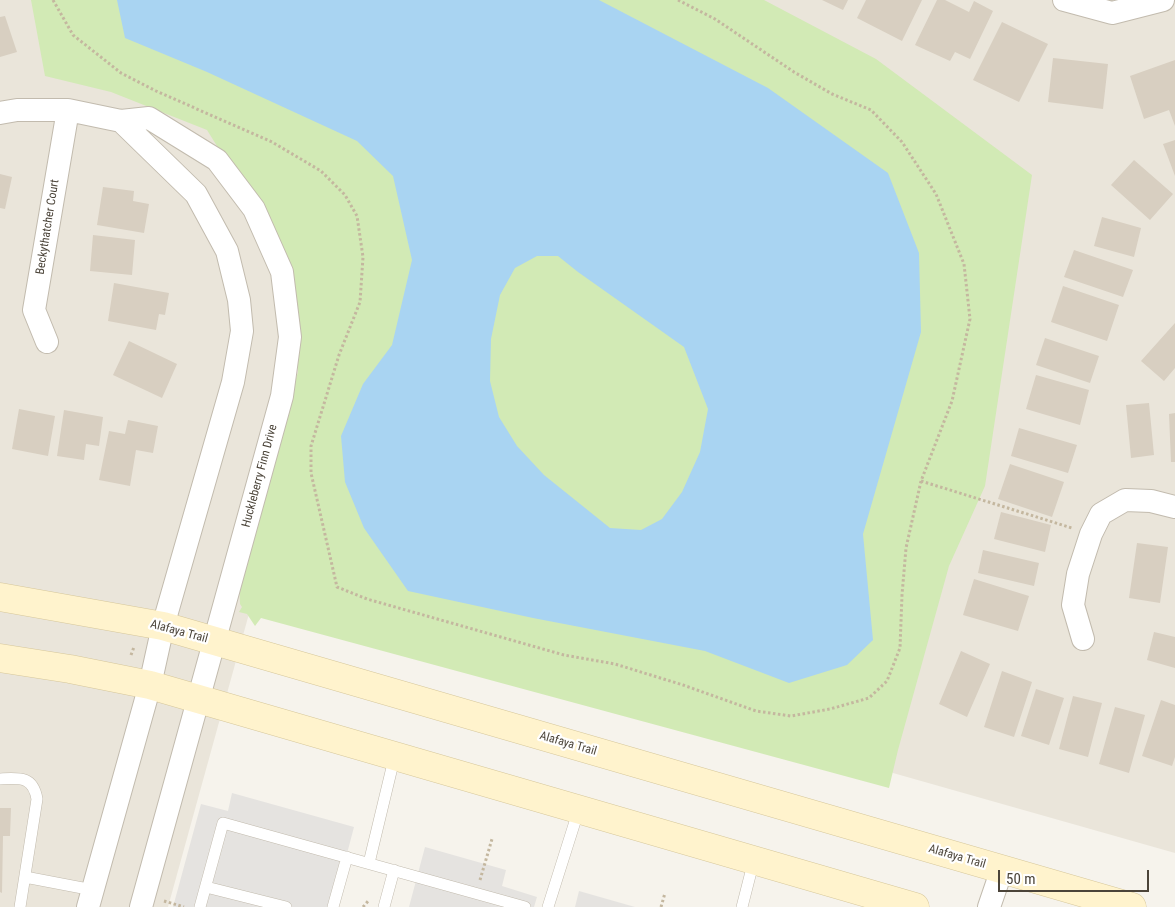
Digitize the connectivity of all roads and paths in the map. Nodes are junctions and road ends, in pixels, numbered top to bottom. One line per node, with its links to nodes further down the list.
1 (53, 0): 9 (path)
2 (678, 0): 9 (path)
3 (1064, 0): 4 (street)
4 (1163, 0)
5 (68, 110): 6 (street, Huckleberry Finn Drive); 7 (street, Huckleberry Finn Drive); 8 (street, Beckythatcher Court)
6 (0, 113)
7 (121, 121): 13 (street); 15 (street, Huckleberry Finn Drive)
8 (48, 342)
9 (921, 481): 11 (path)
10 (1175, 507): 11 (street)
11 (1091, 534): 14 (street)
12 (0, 596): 13 (main road, Alafaya Trail)
13 (163, 626): 15 (main road, Alafaya Trail); 19 (street)
14 (1083, 639)
15 (215, 642): 20 (street, Huckleberry Finn Drive); 29 (main road, Alafaya Trail)
16 (134, 647): 17 (path)
17 (131, 655)
18 (0, 658): 19 (main road)
19 (150, 685): 20 (main road); 34 (street)
20 (200, 699): 21 (main road); 36 (street, Huckleberry Finn Drive)
21 (395, 755): 23 (main road); 27 (lane)
22 (0, 779): 30 (lane)
23 (578, 809): 26 (main road); 46 (lane)
24 (492, 839): 32 (path)
25 (347, 857): 27 (lane); 31 (lane); 42 (lane)
26 (754, 860): 48 (lane); 49 (main road)
27 (369, 863): 28 (lane)
28 (394, 870): 32 (lane); 44 (lane)
29 (1002, 870): 50 (street); 51 (main road, Alafaya Trail)
30 (25, 877): 34 (lane); 38 (lane)
31 (206, 887): 40 (lane); 41 (lane)
32 (476, 893): 37 (lane)
33 (665, 893): 47 (path)
34 (91, 898)
35 (367, 901): 43 (path)
36 (149, 903): 39 (path)
37 (507, 904): 45 (lane)
38 (20, 907)
39 (184, 907)
40 (200, 907)
41 (286, 907)
42 (333, 907)
43 (363, 907)
44 (384, 907)
45 (525, 907)
46 (548, 907)
47 (661, 907)
48 (742, 907)
49 (915, 907)
50 (990, 907)
51 (1132, 907)

